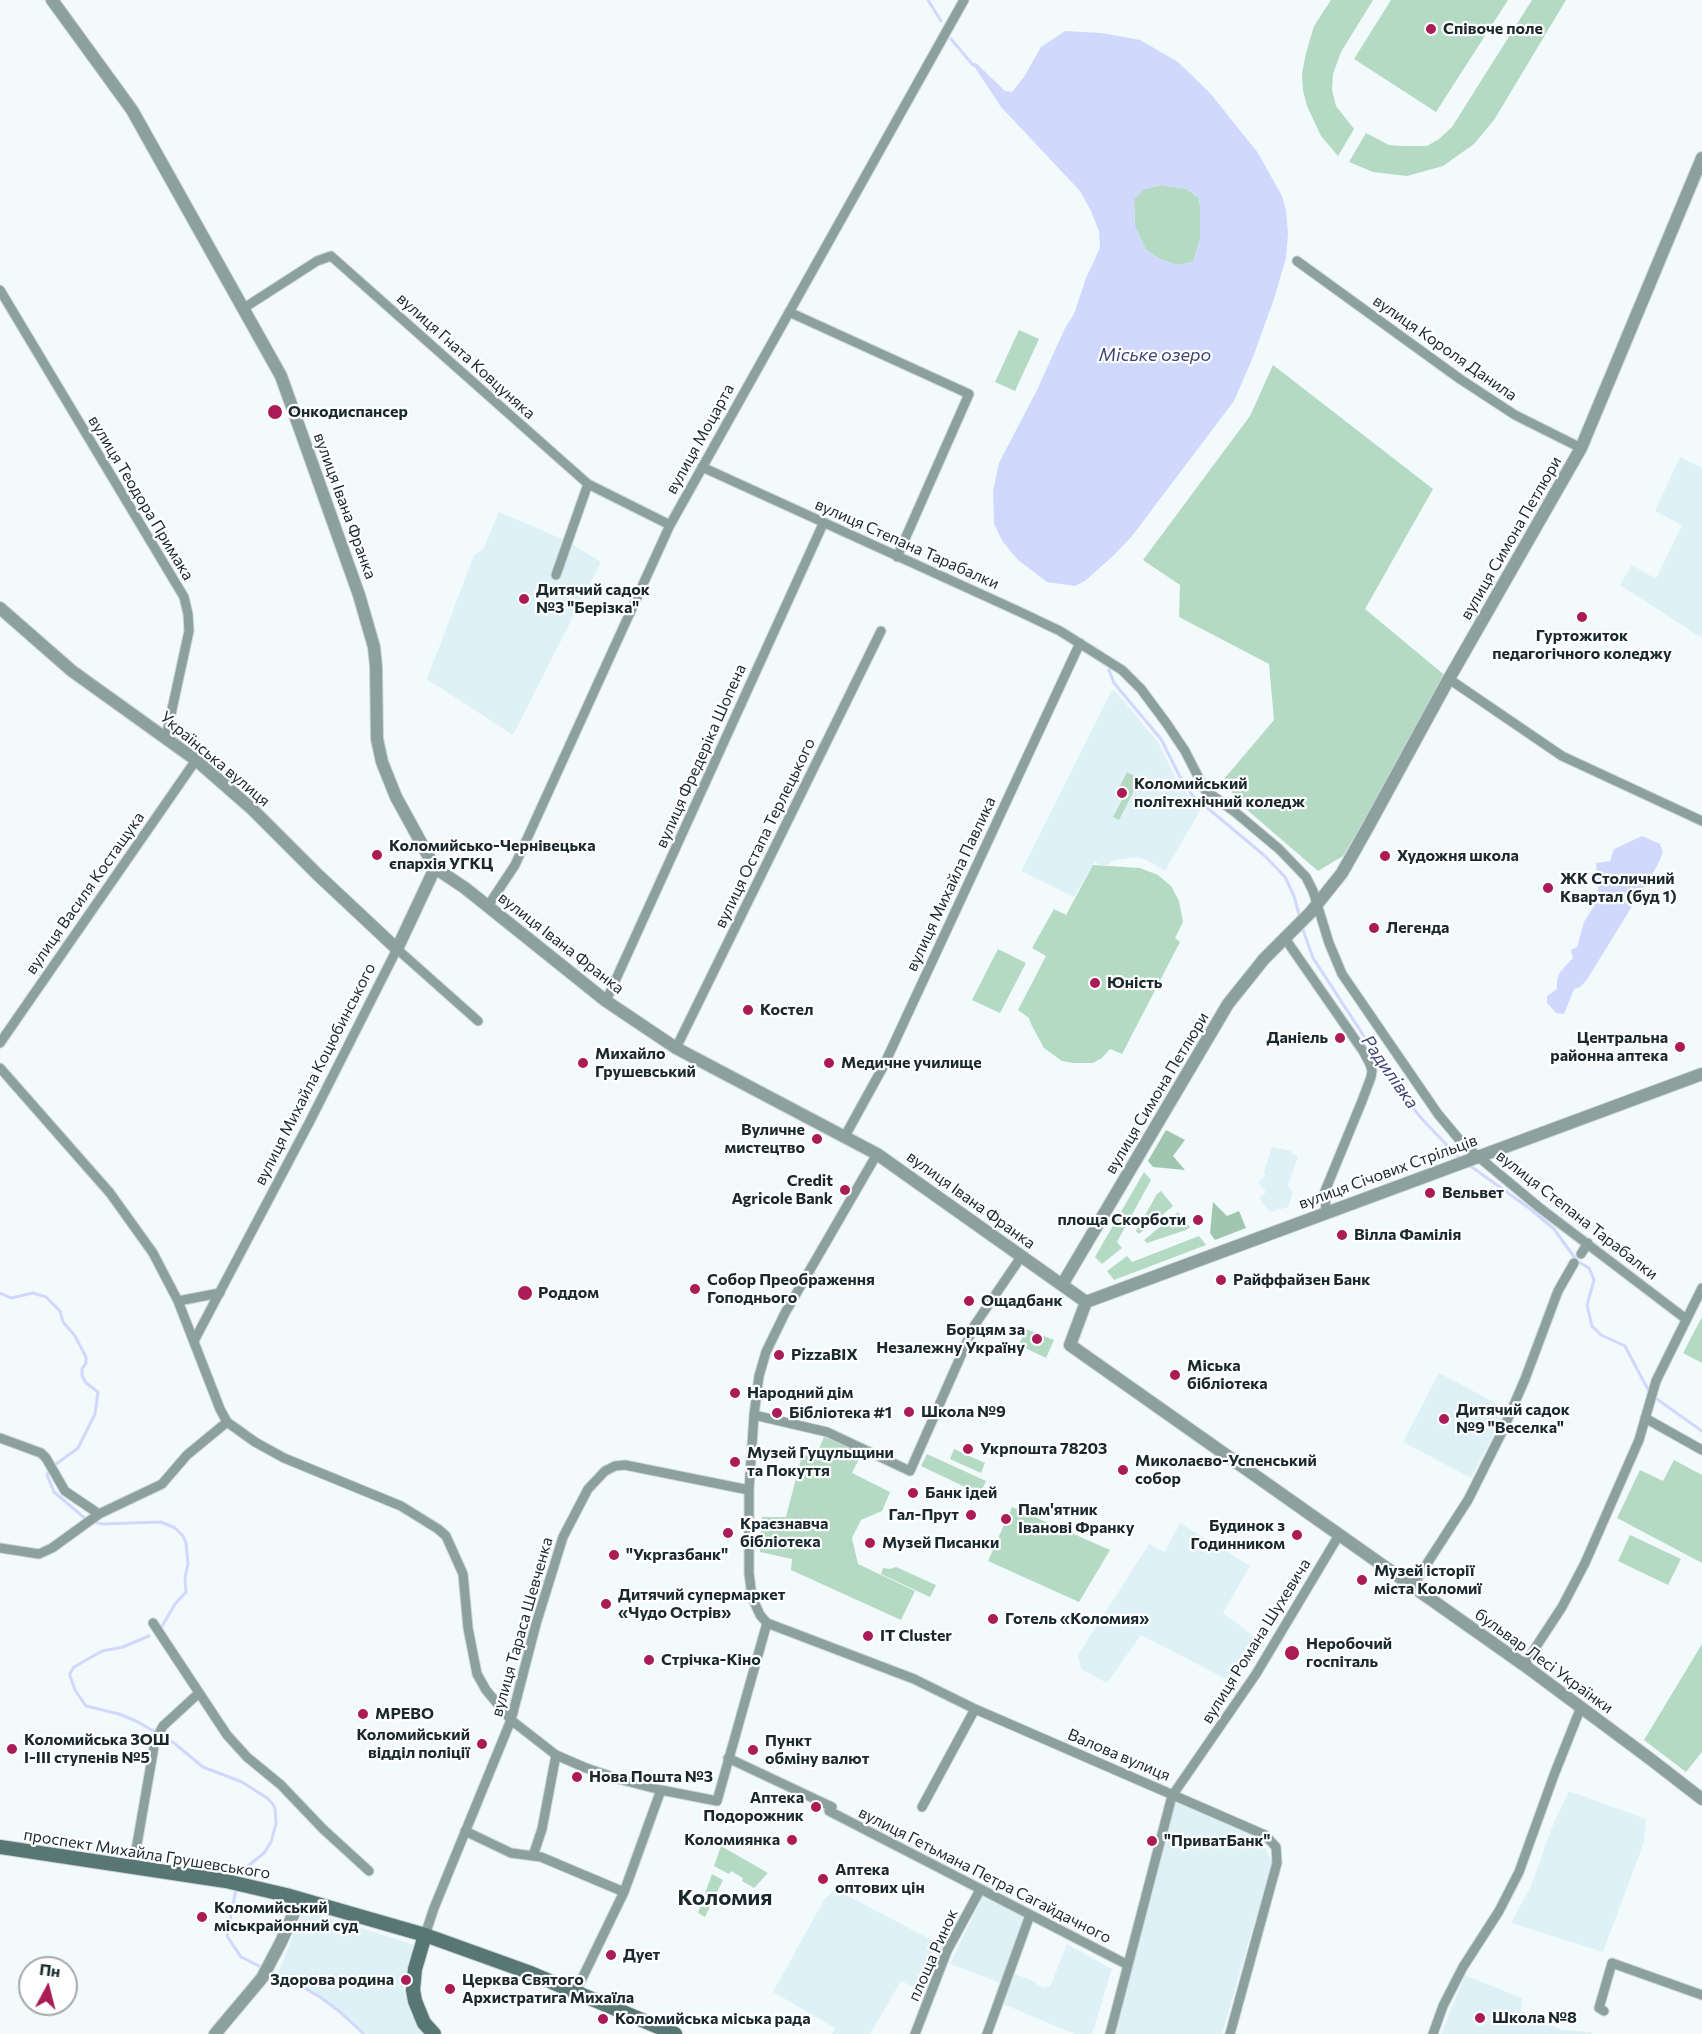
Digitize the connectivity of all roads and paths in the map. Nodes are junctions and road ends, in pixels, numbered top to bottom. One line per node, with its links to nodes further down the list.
1 (52, 0): 6 (street, вулиця Івана Франка)
2 (964, 0): 7 (street, вулиця Моцарта)
3 (1702, 158): 8 (street, вулиця Симона Петлюри)
4 (1298, 261): 8 (street, вулиця Короля Данила)
5 (0, 290): 19 (street, вулиця Теодора Примака)
6 (244, 308): 10 (street, вулиця Гната Ковцуняка); 22 (street, вулиця Івана Франка)
7 (789, 312): 9 (street, вулиця Моцарта); 13 (street)
8 (1581, 448): 18 (street, вулиця Симона Петлюри)
9 (702, 467): 11 (street, вулиця Степана Тарабалки); 12 (street, вулиця Моцарта)
10 (588, 484): 12 (street, вулиця Гната Ковцуняка); 14 (street)
11 (823, 524): 13 (street, вулиця Степана Тарабалки); 27 (street, вулиця Фредеріка Шопена)
12 (670, 525): 24 (street, вулиця Моцарта)
13 (897, 557): 17 (street, вулиця Степана Тарабалки)
14 (556, 575)
15 (0, 608): 19 (street, Українська вулиця)
16 (880, 631): 30 (street, вулиця Остапа Терлецького)
17 (1080, 643): 23 (street, вулиця Степана Тарабалки); 33 (street, вулиця Михайла Павлика)
18 (1449, 679): 21 (street); 23 (street, вулиця Симона Петлюри)
19 (166, 737): 20 (street, Українська вулиця)
20 (196, 760): 26 (street, Українська вулиця); 29 (street, вулиця Василя Костащука)
21 (1702, 822)
22 (435, 868): 24 (street, вулиця Івана Франка); 26 (street, вулиця Михайла Коцюбинського)
23 (1317, 903): 25 (street, вулиця Симона Петлюри); 35 (street, вулиця Степана Тарабалки)
24 (488, 906): 27 (street, вулиця Івана Франка)
25 (1284, 937): 36 (street); 41 (street, вулиця Симона Петлюри)
26 (397, 949): 28 (street); 43 (street, вулиця Михайла Коцюбинського)
27 (606, 1001): 30 (street, вулиця Івана Франка)
28 (478, 1021)
29 (0, 1043)
30 (676, 1048): 33 (street, вулиця Івана Франка)
31 (0, 1068): 44 (street)
32 (1702, 1074): 35 (street, вулиця Січових Стрільців)
33 (845, 1136): 34 (street, вулиця Івана Франка)
34 (877, 1154): 39 (street, вулиця Івана Франка); 48 (street)
35 (1469, 1160): 36 (street, вулиця Січових Стрільців); 37 (street, вулиця Степана Тарабалки)
36 (1326, 1213): 45 (street, вулиця Січових Стрільців)
37 (1588, 1243): 38 (street); 46 (street, вулиця Степана Тарабалки)
38 (1581, 1254)
39 (1021, 1257): 41 (street, вулиця Івана Франка); 48 (street)
40 (1574, 1263): 57 (street)
41 (1062, 1285): 45 (street, вулиця Івана Франка)
42 (1702, 1288): 46 (street)
43 (220, 1293): 44 (street); 47 (street, вулиця Михайла Коцюбинського)
44 (178, 1301): 47 (street)
45 (1086, 1302): 55 (street, бульвар Лесі Українки)
46 (1686, 1318): 49 (street)
47 (194, 1341): 50 (street)
48 (754, 1415): 53 (street)
49 (1645, 1418): 52 (street); 60 (street)
50 (227, 1422): 54 (street); 64 (street)
51 (0, 1438): 54 (street)
52 (1702, 1450)
53 (749, 1490): 58 (street); 64 (street, вулиця Тараса Шевченка)
54 (93, 1519): 56 (street)
55 (1339, 1535): 57 (street, бульвар Лесі Українки); 68 (street, вулиця Романа Шухевича)
56 (0, 1548)
57 (1412, 1587): 60 (street, бульвар Лесі Українки)
58 (767, 1623): 63 (street, Валова вулиця); 66 (street)
59 (154, 1625): 61 (street)
60 (1524, 1665): 62 (street, бульвар Лесі Українки)
61 (199, 1693): 74 (street); 75 (street)
62 (1581, 1707): 69 (street, бульвар Лесі Українки); 92 (street)
63 (975, 1709): 68 (street, Валова вулиця); 70 (street)
64 (511, 1720): 65 (street); 71 (street, вулиця Тараса Шевченка)
65 (556, 1755): 67 (street); 73 (street)
66 (728, 1758): 67 (street); 76 (street, вулиця Гетьмана Петра Сагайдачного)
67 (662, 1790): 77 (street)
68 (1173, 1794): 81 (street, вулиця Романа Шухевича); 91 (street, Валова вулиця)
69 (1702, 1799)
70 (922, 1807)
71 (465, 1831): 73 (street); 80 (street, вулиця Тараса Шевченка)
72 (0, 1847): 74 (main road, проспект Михайла Грушевського)
73 (533, 1856): 77 (street)
74 (133, 1867): 78 (main road, проспект Михайла Грушевського)
75 (369, 1871)
76 (980, 1890): 79 (street, вулиця Гетьмана Петра Сагайдачного); 88 (street, площа Ринок)
77 (624, 1892): 82 (street)
78 (300, 1899): 80 (main road, проспект Михайла Грушевського); 85 (street)
79 (1030, 1915): 81 (street, вулиця Гетьмана Петра Сагайдачного); 89 (street)
80 (425, 1935): 82 (main road, проспект Михайла Грушевського); 86 (main road)
81 (1128, 1965): 90 (street, вулиця Романа Шухевича)
82 (576, 1991): 87 (main road, проспект Михайла Грушевського)
83 (1702, 1995): 84 (street)
84 (1604, 2011)
85 (215, 2034)
86 (434, 2034)
87 (675, 2034)
88 (915, 2034)
89 (987, 2034)
90 (1110, 2034)
91 (1230, 2034)
92 (1433, 2034)

